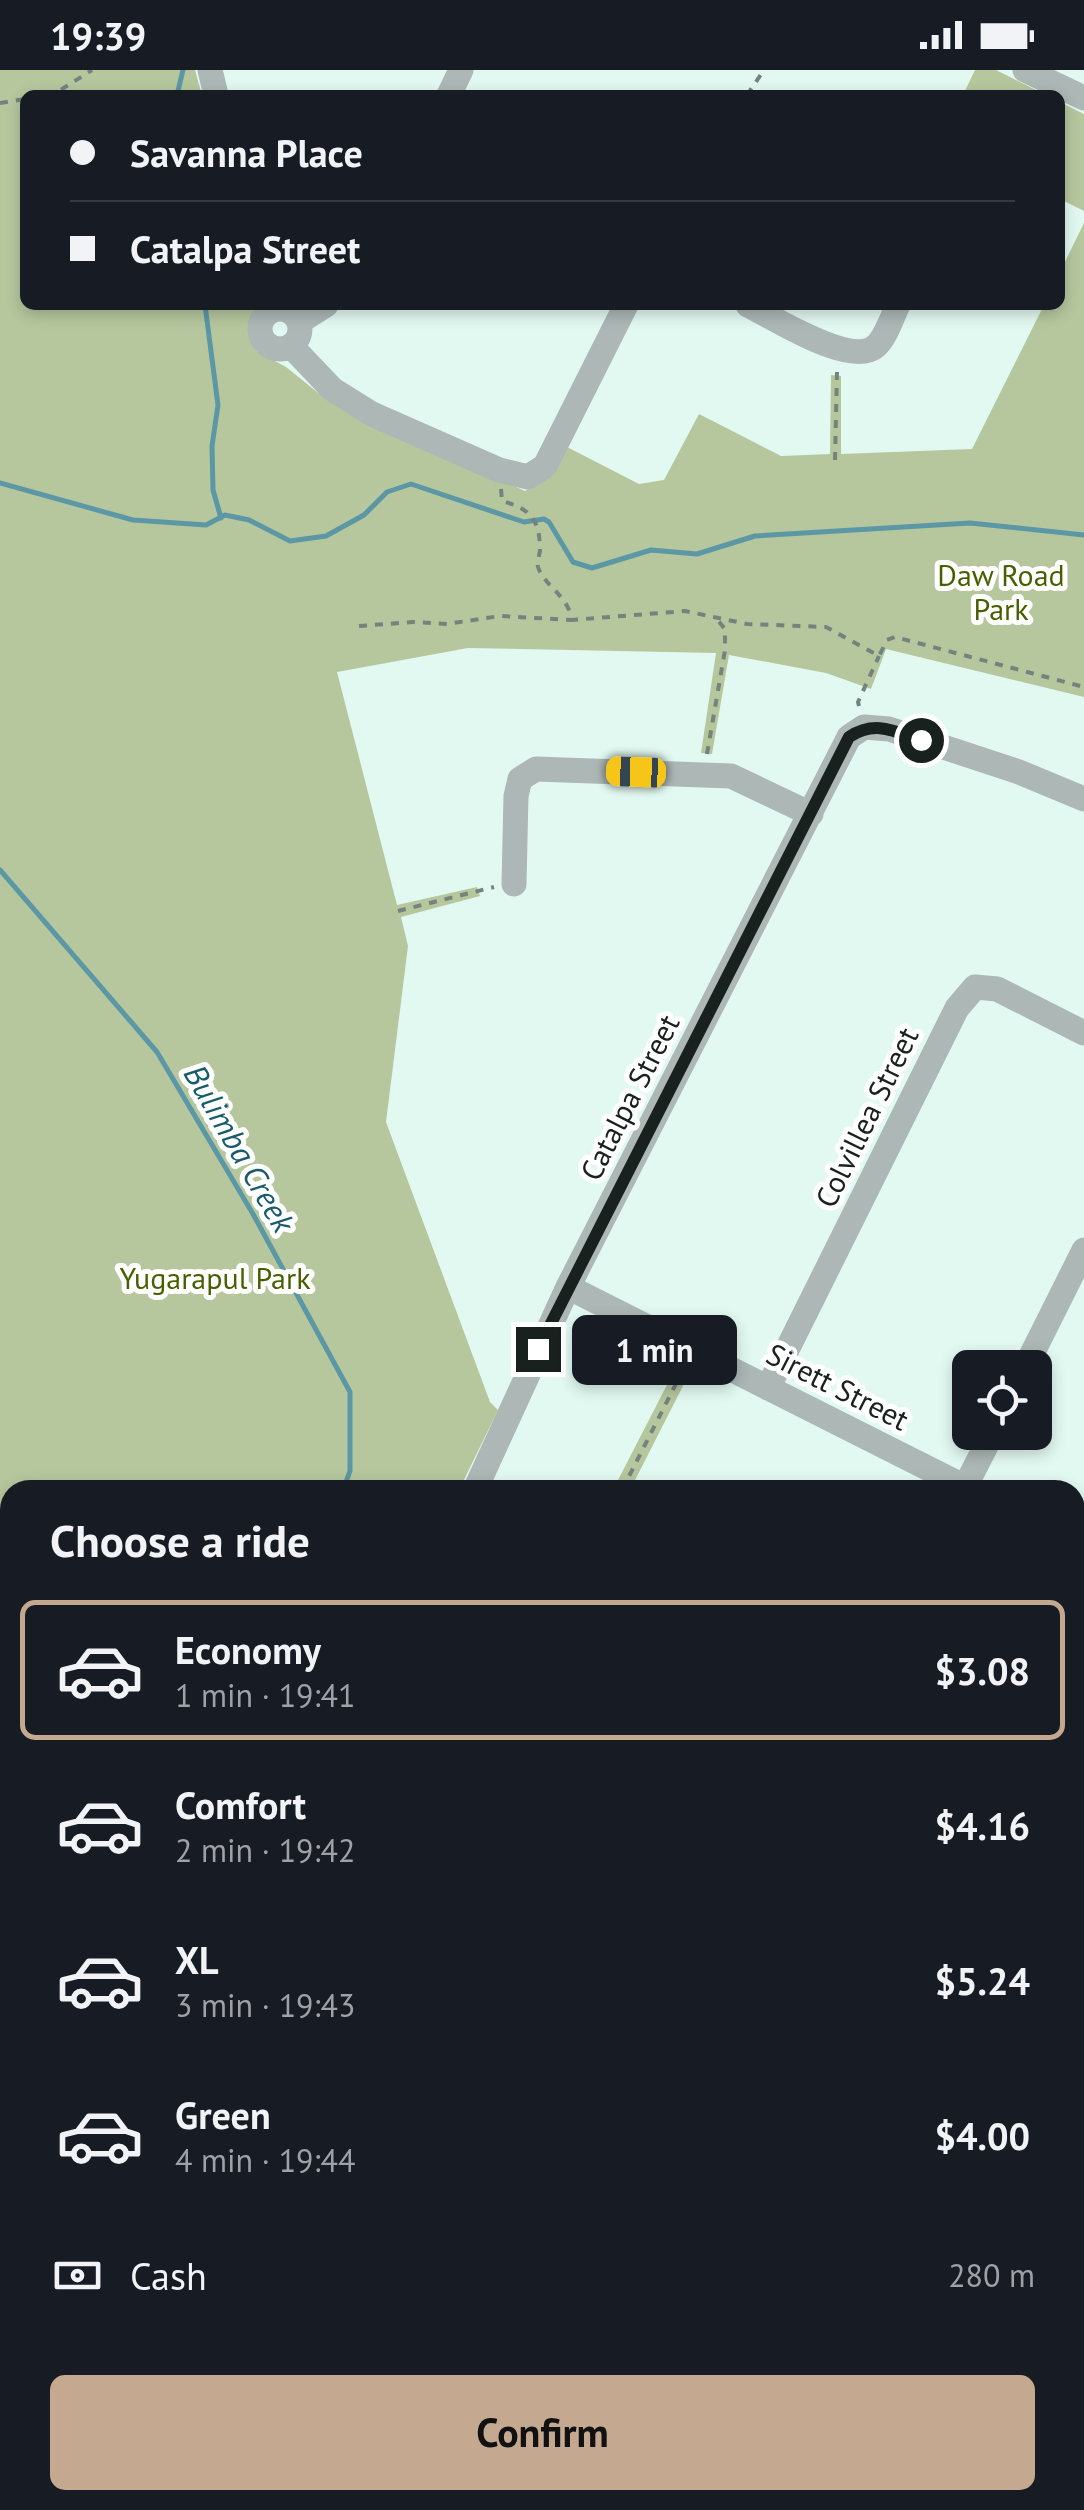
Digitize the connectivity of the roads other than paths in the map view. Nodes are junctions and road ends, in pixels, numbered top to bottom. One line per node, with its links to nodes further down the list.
1 (1025, 70): 2 (street)
2 (1084, 98)
3 (271, 310): 9 (street)
4 (288, 310): 9 (street)
5 (321, 310): 9 (street)
6 (623, 310): 9 (street)
7 (758, 310): 8 (street)
8 (895, 310)
9 (295, 334)
10 (1084, 799): 11 (street, Catalpa Street)
11 (811, 814): 12 (street); 15 (street, Catalpa Street)
12 (514, 884)
13 (1084, 1033): 17 (street, Colvillea Street)
14 (1084, 1250): 16 (street)
15 (568, 1286): 17 (street, Sirett Street); 19 (street, Catalpa Street)
16 (1034, 1350)
17 (768, 1388): 20 (street, Sirett Street)
18 (985, 1450): 21 (street)
19 (479, 1480)
20 (950, 1480)
21 (972, 1480)

